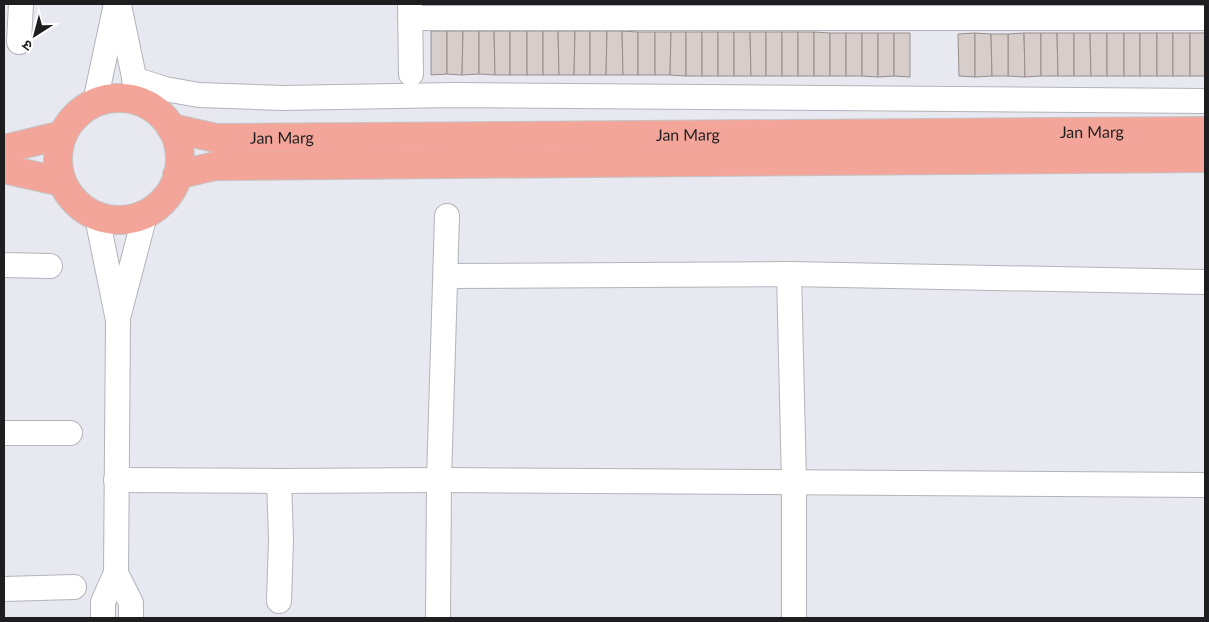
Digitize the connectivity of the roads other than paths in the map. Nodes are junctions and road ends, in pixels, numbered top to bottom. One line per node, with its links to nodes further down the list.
1 (21, 4): 6 (street)
2 (117, 4): 8 (street); 10 (street)
3 (410, 11): 4 (street); 7 (street)
4 (770, 11): 5 (street)
5 (1205, 18)
6 (19, 42)
7 (410, 74)
8 (136, 90): 9 (street); 10 (main road); 11 (main road)
9 (1205, 101)
10 (96, 102): 13 (main road)
11 (171, 128): 12 (main road, Jan Marg); 17 (main road)
12 (1205, 131)
13 (62, 135): 14 (main road); 18 (main road)
14 (4, 149)
15 (1205, 158): 17 (main road, Jan Marg)
16 (4, 169): 18 (main road)
17 (177, 175): 19 (main road)
18 (62, 182): 20 (main road)
19 (145, 215): 20 (main road); 27 (street)
20 (97, 216): 27 (street)
21 (447, 216): 25 (street)
22 (4, 265): 23 (street)
23 (50, 266)
24 (789, 274): 25 (street); 26 (street); 33 (street)
25 (446, 276): 31 (street)
26 (1205, 282)
27 (118, 320): 30 (street)
28 (4, 433): 29 (street)
29 (70, 433)
30 (116, 480): 32 (street); 35 (street)
31 (439, 480): 32 (street); 33 (street); 41 (street)
32 (279, 481): 38 (street)
33 (794, 482): 34 (street); 42 (street)
34 (1205, 485)
35 (116, 572): 39 (street); 40 (street)
36 (74, 587): 37 (street)
37 (4, 589)
38 (279, 601)
39 (103, 618)
40 (131, 618)
41 (438, 618)
42 (794, 618)

